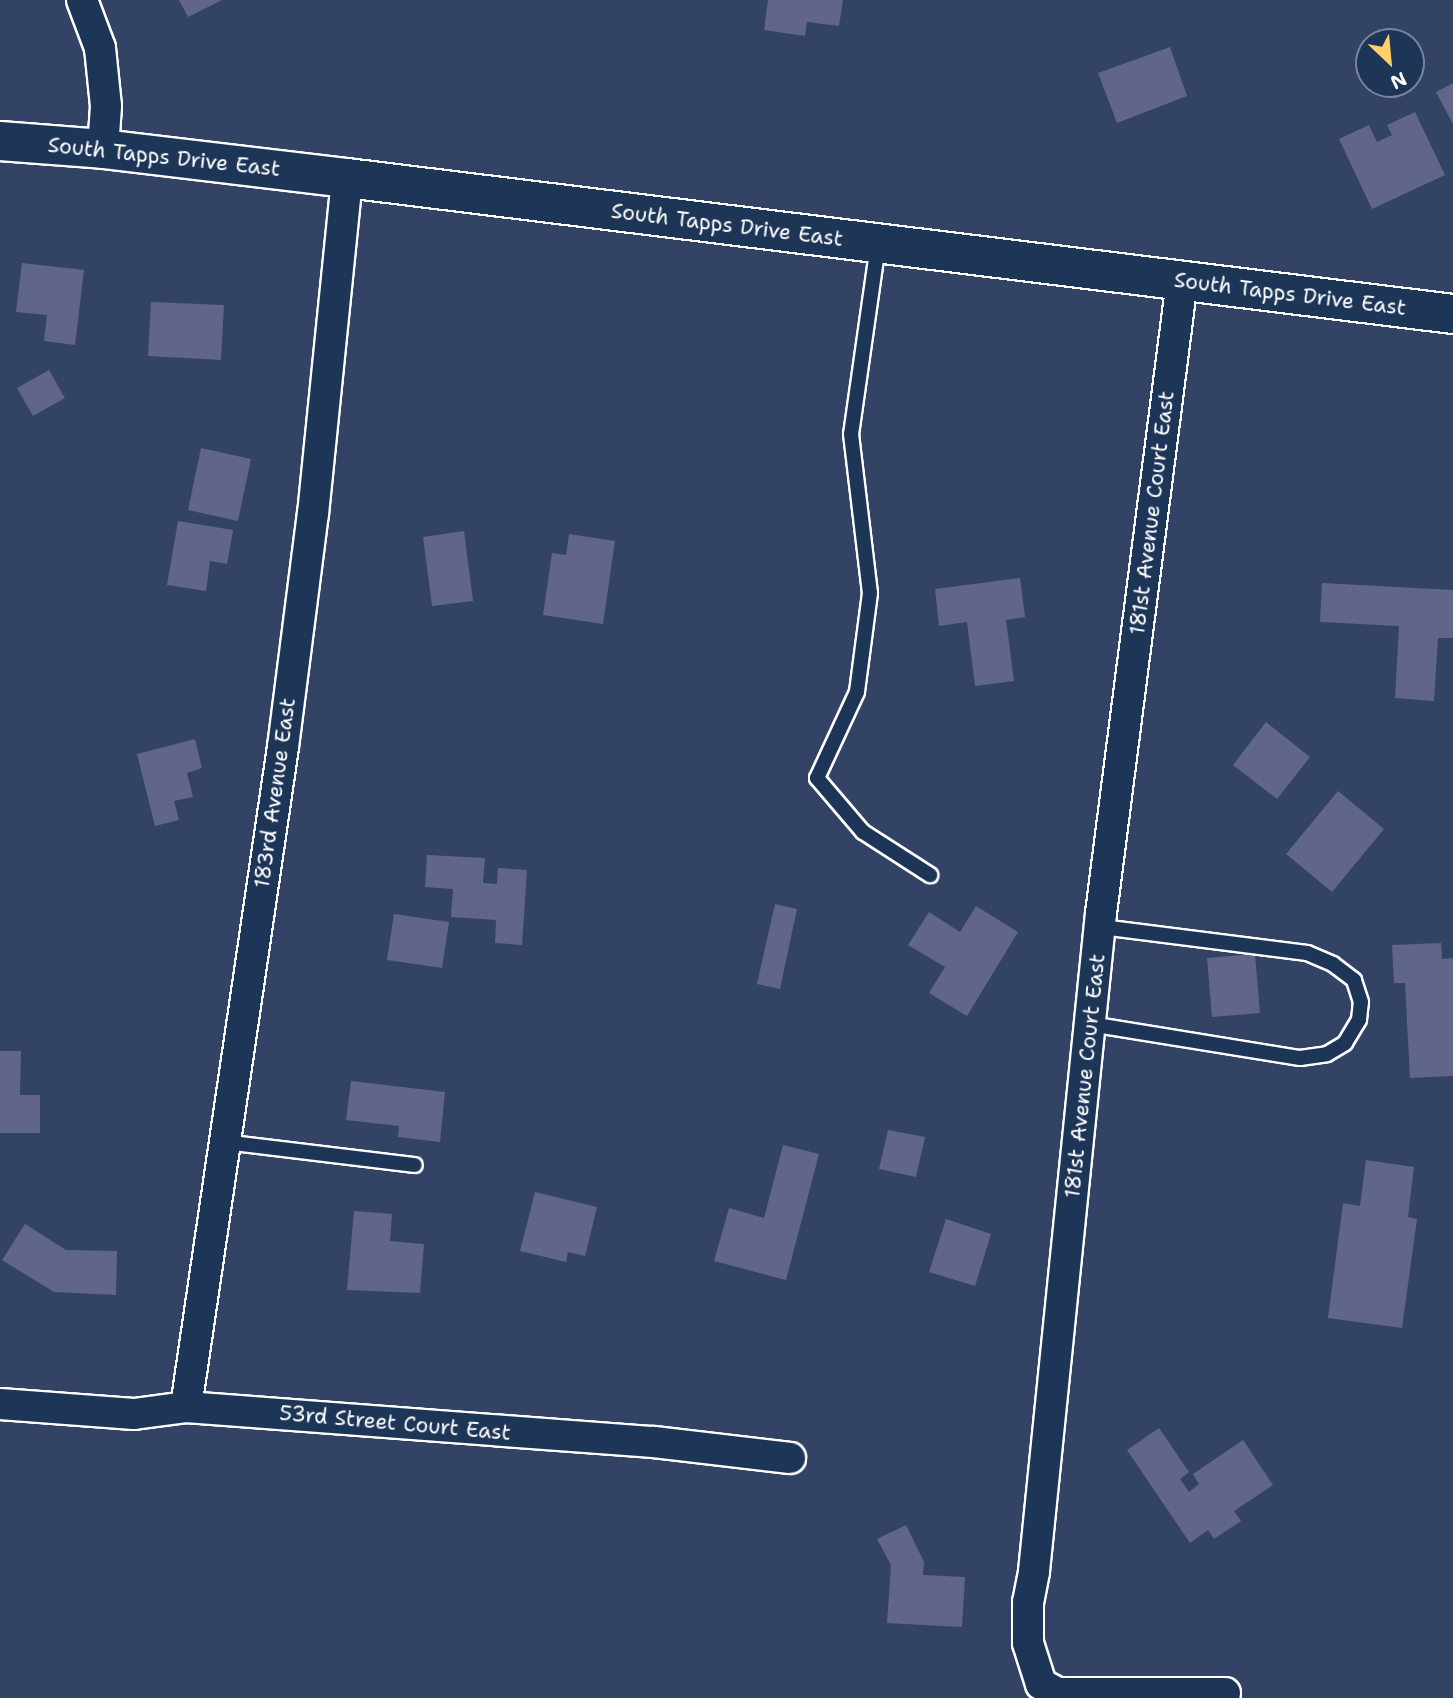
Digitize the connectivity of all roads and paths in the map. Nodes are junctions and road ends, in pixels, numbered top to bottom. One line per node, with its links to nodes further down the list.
1 (82, 0): 3 (street)
2 (0, 141): 3 (street, South Tapps Drive East)
3 (103, 149): 4 (street, South Tapps Drive East)
4 (347, 178): 5 (street, South Tapps Drive East); 11 (street, 183rd Avenue East)
5 (878, 244): 6 (street, South Tapps Drive East); 8 (lane)
6 (1182, 281): 7 (street, South Tapps Drive East); 9 (street, 181st Avenue Court East)
7 (1453, 314)
8 (930, 875)
9 (1100, 926): 10 (street, 181st Avenue Court East); 10 (lane)
10 (1090, 1024): 16 (street, 181st Avenue Court East)
11 (224, 1142): 12 (lane); 14 (street, 183rd Avenue East)
12 (415, 1165)
13 (0, 1404): 14 (street, 53rd Street Court East)
14 (186, 1407): 15 (street, 53rd Street Court East)
15 (790, 1458)
16 (1225, 1693)

